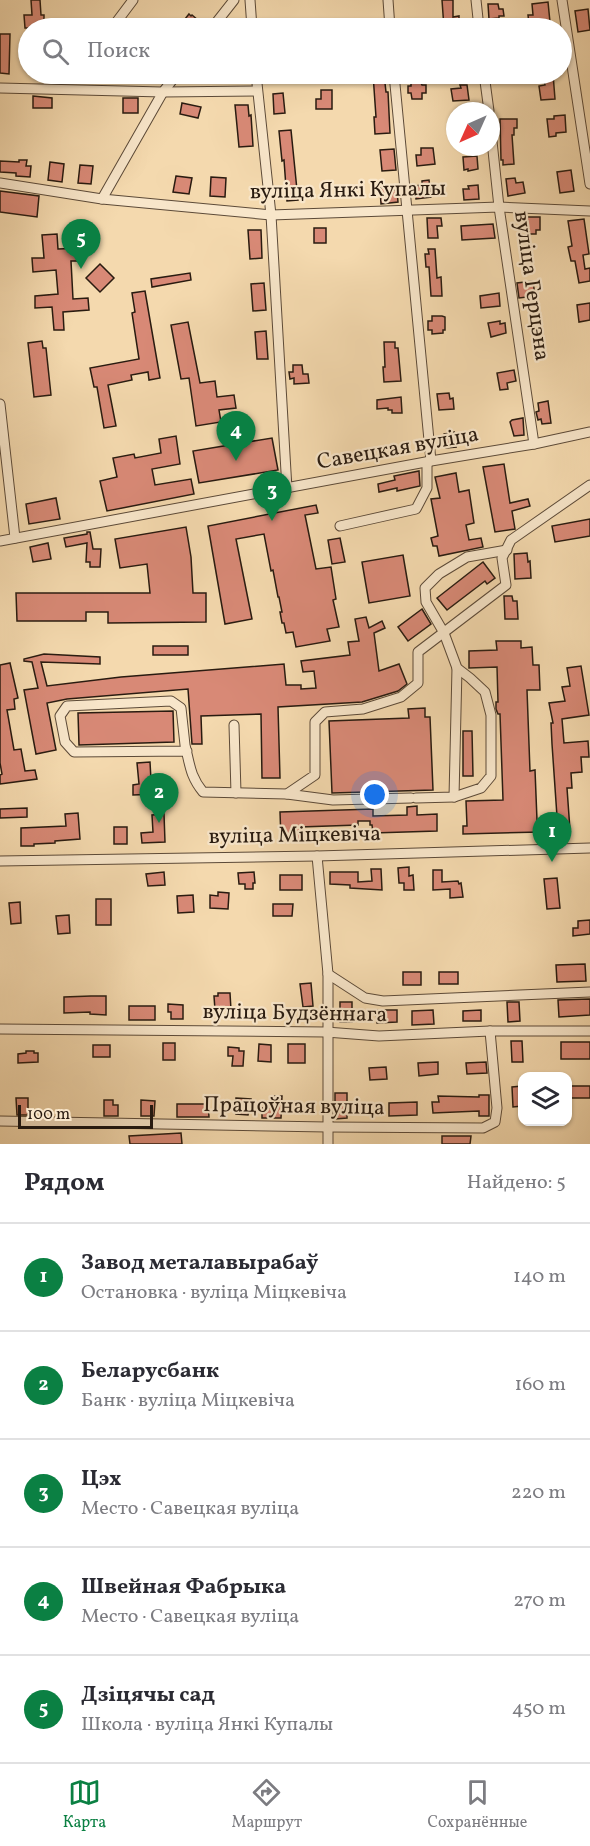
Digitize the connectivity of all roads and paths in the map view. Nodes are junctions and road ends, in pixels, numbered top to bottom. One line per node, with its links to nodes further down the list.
1 (133, 0): 7 (street)
2 (234, 0): 8 (street)
3 (250, 0): 9 (street)
4 (388, 0): 10 (street)
5 (476, 0): 11 (street)
6 (562, 0): 12 (street)
7 (120, 18)
8 (220, 18)
9 (251, 18)
10 (389, 18)
11 (478, 18)
12 (565, 18)
13 (572, 66): 24 (street)
14 (169, 84): 20 (street)
15 (257, 84): 19 (street)
16 (395, 84): 27 (street)
17 (485, 84): 21 (street)
18 (0, 88): 20 (street)
19 (257, 90): 20 (street); 29 (street)
20 (163, 92): 25 (street)
21 (488, 102)
22 (494, 156): 26 (street, вуліца Герцэна)
23 (0, 183): 25 (street, вуліца Янкі Купалы)
24 (590, 184)
25 (102, 199): 29 (street, вуліца Янкі Купалы)
26 (500, 207): 27 (street, вуліца Янкі Купалы); 28 (street, вуліца Янкі Купалы); 32 (street, вуліца Герцэна)
27 (406, 211): 29 (street, вуліца Янкі Купалы); 33 (street)
28 (590, 211)
29 (271, 215): 35 (street)
30 (0, 404): 37 (street)
31 (590, 432): 32 (street, Савецкая вуліца)
32 (534, 444): 33 (street, Савецкая вуліца)
33 (429, 462): 35 (street, Савецкая вуліца); 36 (street)
34 (590, 485): 39 (street)
35 (287, 489): 37 (street, Савецкая вуліца)
36 (340, 526)
37 (15, 538): 38 (street, Савецкая вуліца)
38 (0, 542)
39 (507, 550): 40 (street); 40 (street)
40 (444, 633): 41 (street); 45 (street)
41 (456, 668): 46 (street); 46 (street)
42 (234, 725): 44 (street)
43 (187, 751): 43 (street); 44 (street)
44 (236, 793): 45 (street)
45 (287, 794): 46 (street)
46 (454, 797)
47 (590, 848): 48 (street, вуліца Міцкевіча)
48 (317, 856): 49 (street, вуліца Міцкевіча); 50 (street)
49 (0, 861)
50 (327, 974): 51 (street); 55 (street)
51 (590, 992)
52 (0, 1029): 55 (street, вуліца Будзённага)
53 (490, 1031): 54 (street, вуліца Будзённага); 55 (street, вуліца Будзённага); 57 (street, Працоўная вуліца)
54 (590, 1031)
55 (326, 1032): 57 (street)
56 (0, 1121): 57 (street, Працоўная вуліца)
57 (327, 1127): 58 (street)
58 (328, 1144)

